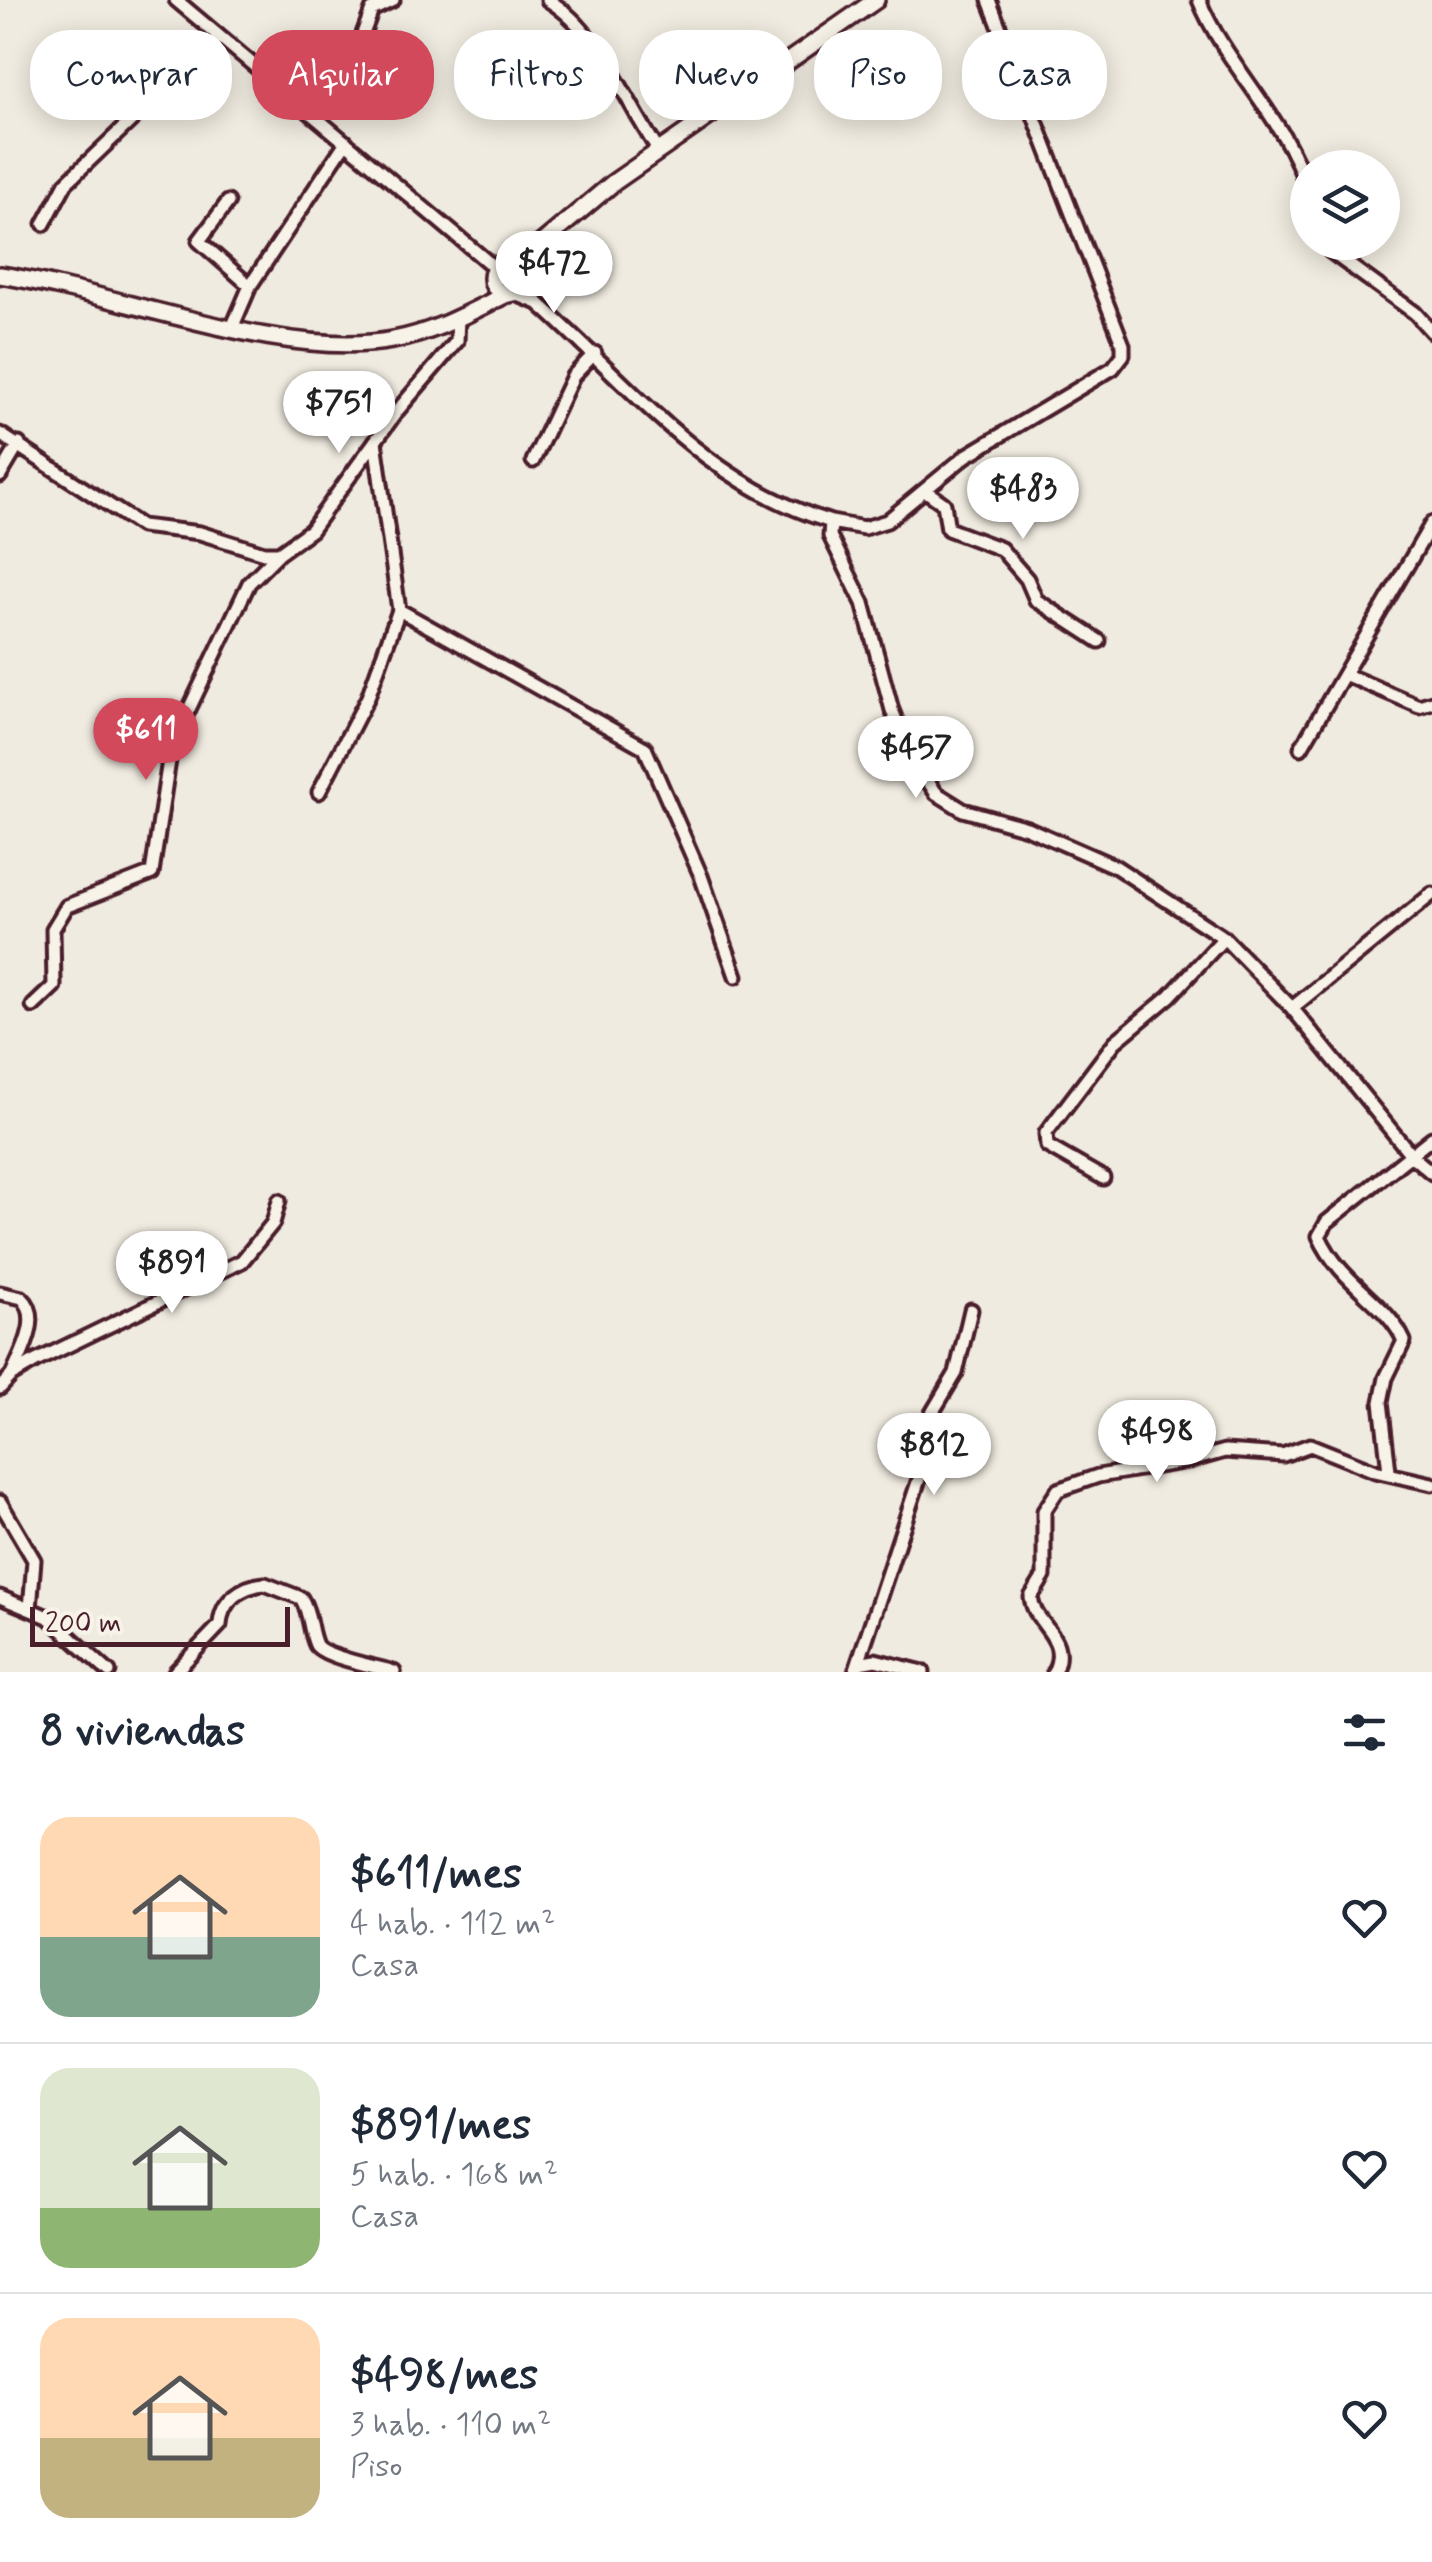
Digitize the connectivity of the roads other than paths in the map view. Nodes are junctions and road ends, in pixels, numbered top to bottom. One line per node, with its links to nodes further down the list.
1 (176, 0): 7 (street)
2 (393, 0): 8 (street)
3 (548, 0): 14 (street)
4 (876, 0): 14 (main road)
5 (989, 0): 35 (street)
6 (1199, 0): 15 (street)
7 (212, 30)
8 (364, 30)
9 (232, 47): 10 (street)
10 (252, 63)
11 (132, 120): 17 (street)
12 (320, 120): 13 (street)
13 (346, 142): 20 (street); 23 (street)
14 (658, 150): 19 (main road)
15 (1291, 150)
16 (228, 202): 23 (street)
17 (44, 224)
18 (1342, 260): 28 (street)
19 (517, 264): 20 (main road); 22 (main road)
20 (494, 274): 24 (main road); 26 (main road)
21 (0, 275): 27 (main road)
22 (525, 280): 24 (main road); 25 (street)
23 (250, 286): 27 (street)
24 (510, 294): 25 (street); 26 (main road)
25 (538, 303): 29 (street)
26 (461, 316): 27 (main road); 31 (street)
27 (232, 328)
28 (1432, 332)
29 (595, 353): 33 (street); 36 (street)
30 (0, 434): 32 (street)
31 (375, 442): 38 (street); 39 (street)
32 (19, 444): 34 (street); 38 (street)
33 (533, 461)
34 (0, 476)
35 (926, 491): 36 (street); 40 (street)
36 (831, 522): 46 (street)
37 (1432, 523): 41 (street)
38 (279, 553): 48 (street)
39 (399, 610): 44 (street); 47 (street)
40 (1099, 641)
41 (1344, 674): 42 (street); 43 (street)
42 (1432, 702)
43 (1301, 748)
44 (319, 792)
45 (1432, 894): 49 (street)
46 (1224, 938): 49 (street); 53 (street)
47 (736, 976)
48 (33, 1006)
49 (1292, 1008): 51 (street)
50 (1432, 1138): 51 (street)
51 (1413, 1157): 52 (street); 59 (street)
52 (1432, 1172)
53 (1103, 1178)
54 (279, 1201): 57 (street)
55 (0, 1293): 57 (street)
56 (971, 1310): 64 (street)
57 (12, 1374): 58 (street)
58 (0, 1388)
59 (1389, 1472): 60 (street); 69 (street)
60 (1432, 1484)
61 (0, 1502): 63 (street)
62 (0, 1597): 63 (street)
63 (30, 1608): 65 (street)
64 (857, 1668): 68 (street)
65 (109, 1672)
66 (176, 1672): 67 (street)
67 (394, 1672)
68 (923, 1672)
69 (1054, 1672)

